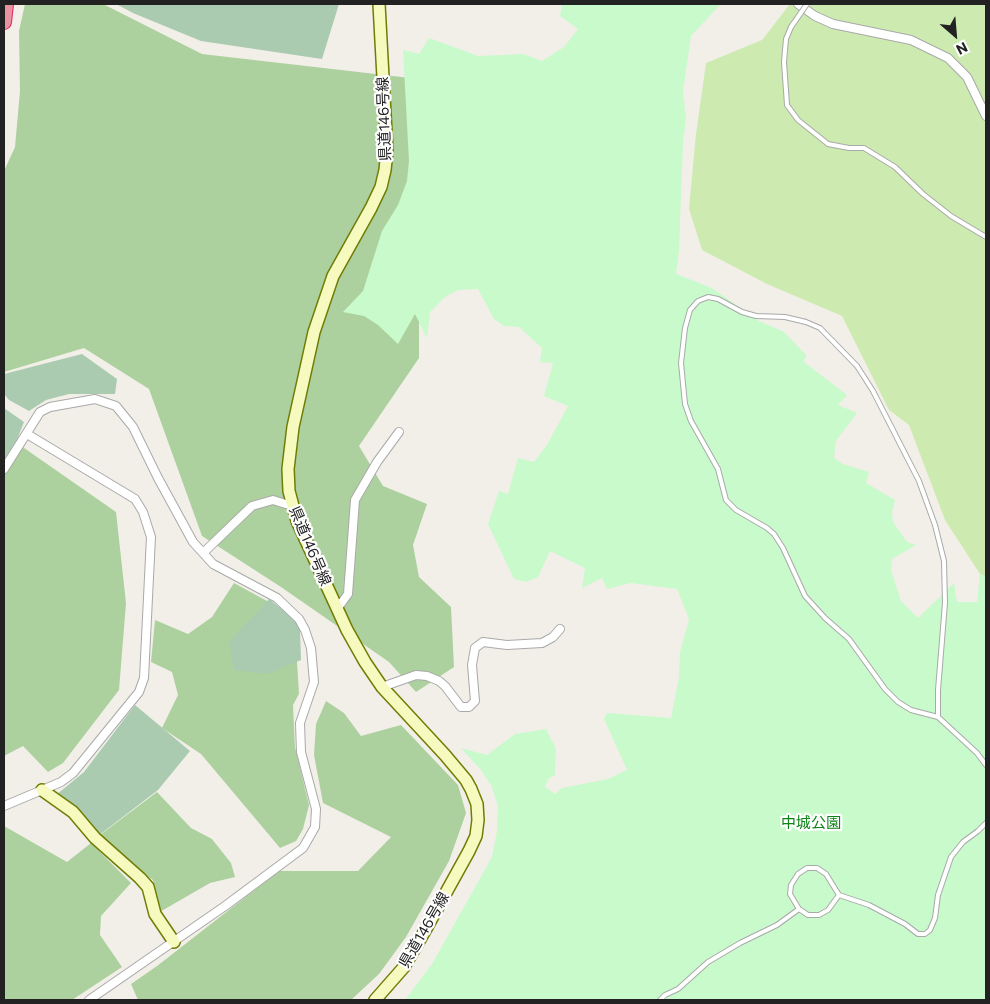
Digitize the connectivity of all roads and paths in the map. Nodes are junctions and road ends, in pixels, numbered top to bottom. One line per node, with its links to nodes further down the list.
1 (6, 4): 5 (highway)
2 (378, 4): 11 (main road, 県道146号線)
3 (798, 4): 6 (street)
4 (807, 4): 7 (lane, bridge)
5 (4, 22)
6 (986, 116)
7 (986, 237)
8 (399, 432): 13 (street)
9 (27, 434): 10 (street); 12 (street); 18 (street)
10 (4, 469)
11 (292, 506): 12 (street); 13 (main road, 県道146号線)
12 (203, 553): 23 (street)
13 (337, 609): 15 (main road, 県道146号線)
14 (560, 629): 15 (street)
15 (382, 687): 25 (main road, 県道146号線)
16 (938, 717): 16 (lane); 17 (lane)
17 (986, 765)
18 (42, 790): 19 (street); 23 (main road)
19 (4, 806)
20 (986, 823): 21 (lane)
21 (839, 895): 22 (lane); 22 (lane)
22 (799, 909): 26 (lane)
23 (174, 942): 24 (street)
24 (89, 1000)
25 (375, 1000)
26 (660, 1000)

